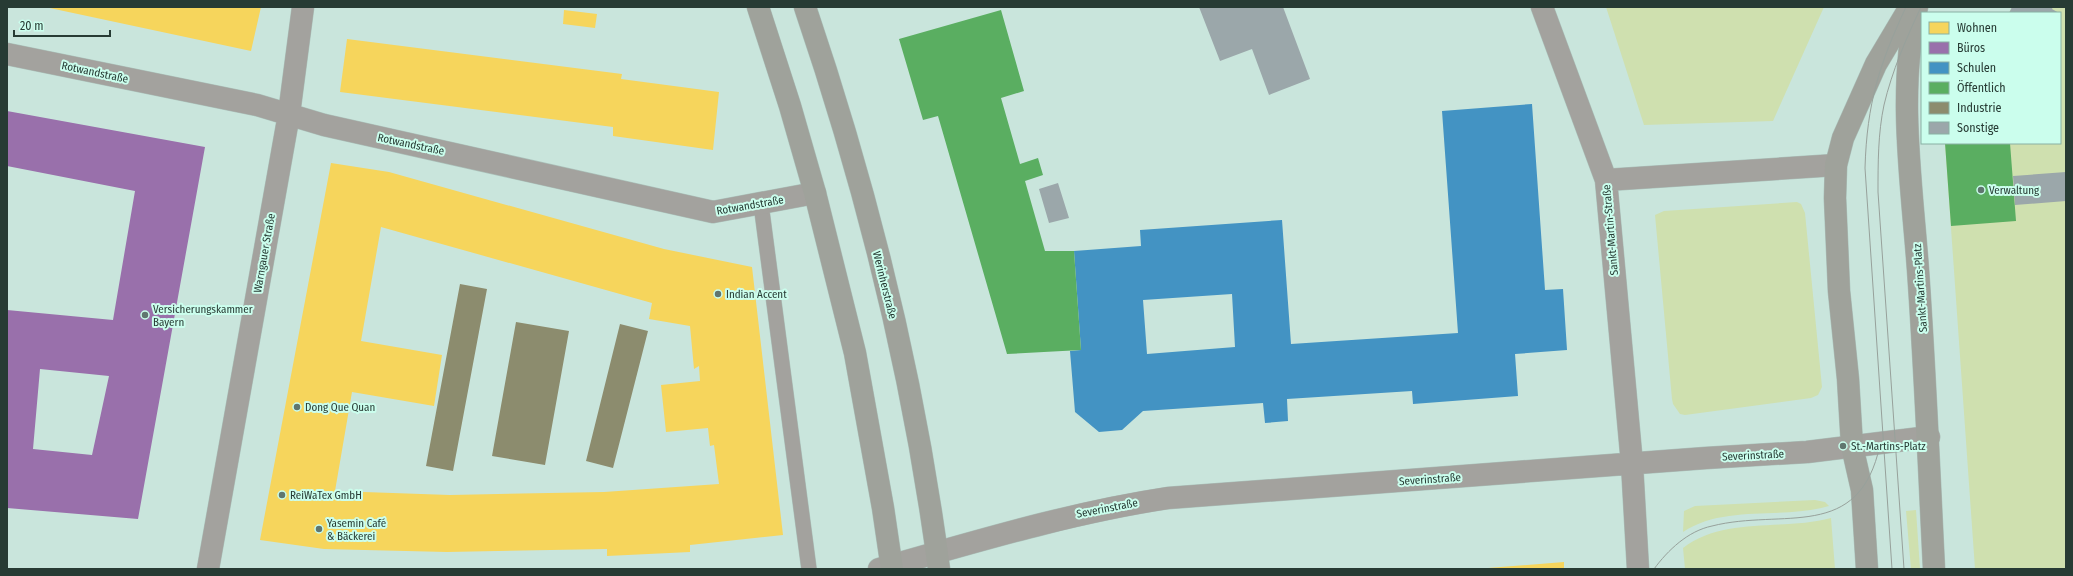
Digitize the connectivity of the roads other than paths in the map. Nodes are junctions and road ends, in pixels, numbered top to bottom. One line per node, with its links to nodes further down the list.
1 (303, 7): 8 (street, Warngauer Straße)
2 (758, 7): 11 (main road)
3 (805, 7): 16 (main road, Werinherstraße)
4 (1542, 7): 10 (street, Sankt-Martin-Straße)
5 (1910, 7): 9 (main road)
6 (1917, 7): 13 (main road, Sankt-Martins-Platz)
7 (7, 54): 8 (street, Rotwandstraße)
8 (289, 114): 12 (street, Rotwandstraße); 18 (street, Warngauer Straße)
9 (1836, 165): 10 (street); 14 (main road)
10 (1606, 180): 15 (street, Sankt-Martin-Straße)
11 (815, 193): 12 (street, Rotwandstraße); 17 (main road)
12 (761, 204): 19 (lane)
13 (1929, 437): 14 (street, Severinstraße); 22 (main road, Sankt-Martins-Platz)
14 (1852, 446): 15 (street, Severinstraße); 21 (main road)
15 (1632, 464): 16 (street, Severinstraße); 20 (street)
16 (938, 560): 17 (street, Severinstraße)
17 (887, 568)
18 (208, 569)
19 (809, 569)
20 (1638, 569)
21 (1867, 569)
22 (1934, 569)

